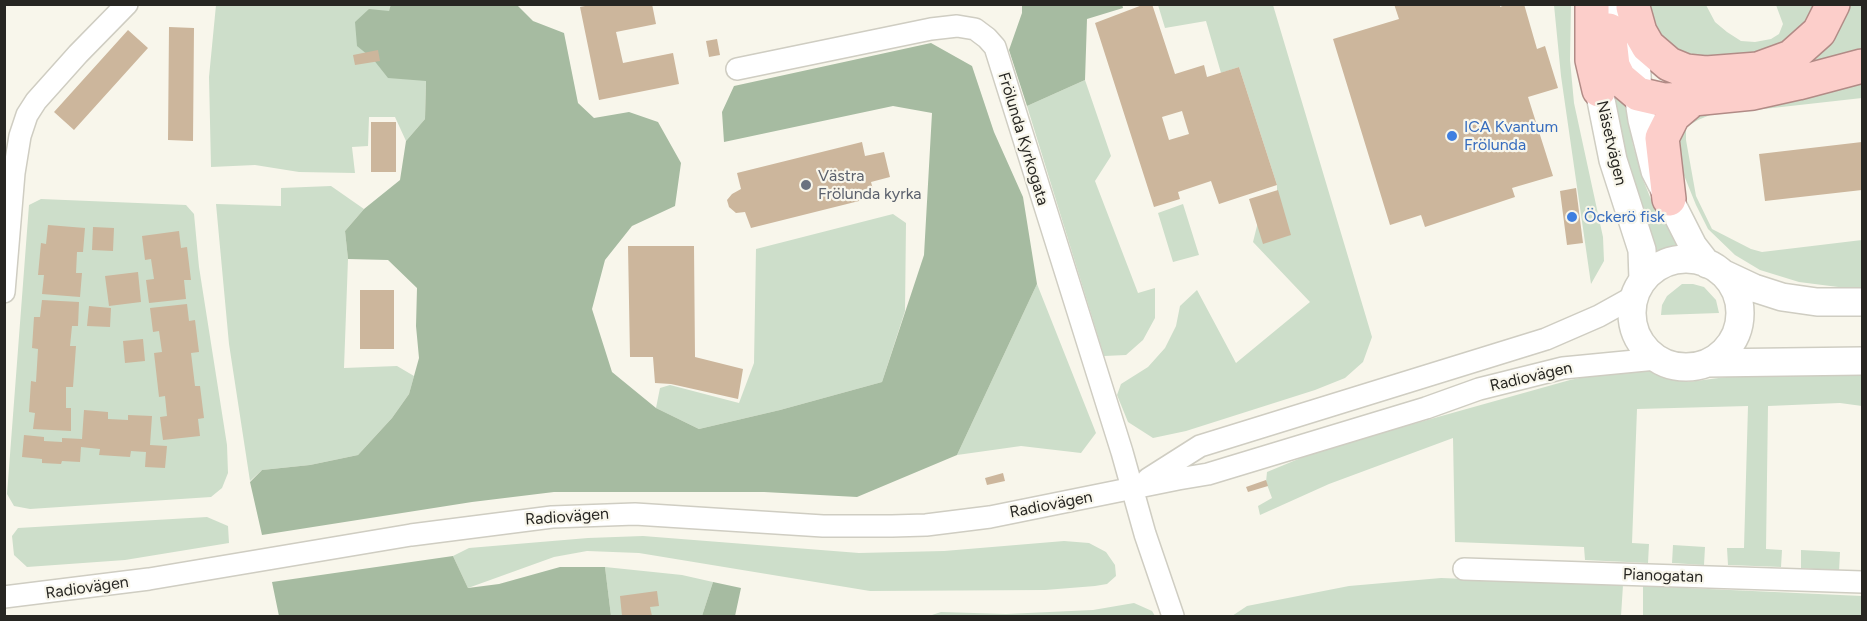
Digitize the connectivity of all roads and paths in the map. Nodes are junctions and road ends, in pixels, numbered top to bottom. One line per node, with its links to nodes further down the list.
1 (127, 4): 12 (street)
2 (1833, 4): 3 (highway)
3 (1616, 10): 6 (highway); 7 (highway)
4 (1863, 66): 8 (highway)
5 (737, 69): 17 (street, Frölunda Kyrkogata)
6 (1599, 90): 11 (street, Näsetvägen)
7 (1638, 94): 8 (highway); 9 (street)
8 (1693, 99): 9 (highway)
9 (1669, 199): 10 (street)
10 (1715, 268): 11 (street); 13 (street); 16 (street)
11 (1639, 288): 14 (street); 17 (street, Radiovägen)
12 (4, 292)
13 (1863, 302)
14 (1656, 359): 16 (street); 17 (street, Radiovägen)
15 (1863, 361): 16 (street)
16 (1708, 363)
17 (1132, 488): 20 (street, Radiovägen); 21 (street)
18 (1464, 569): 19 (street, Pianogatan)
19 (1863, 582)
20 (4, 597)
21 (1173, 616)

